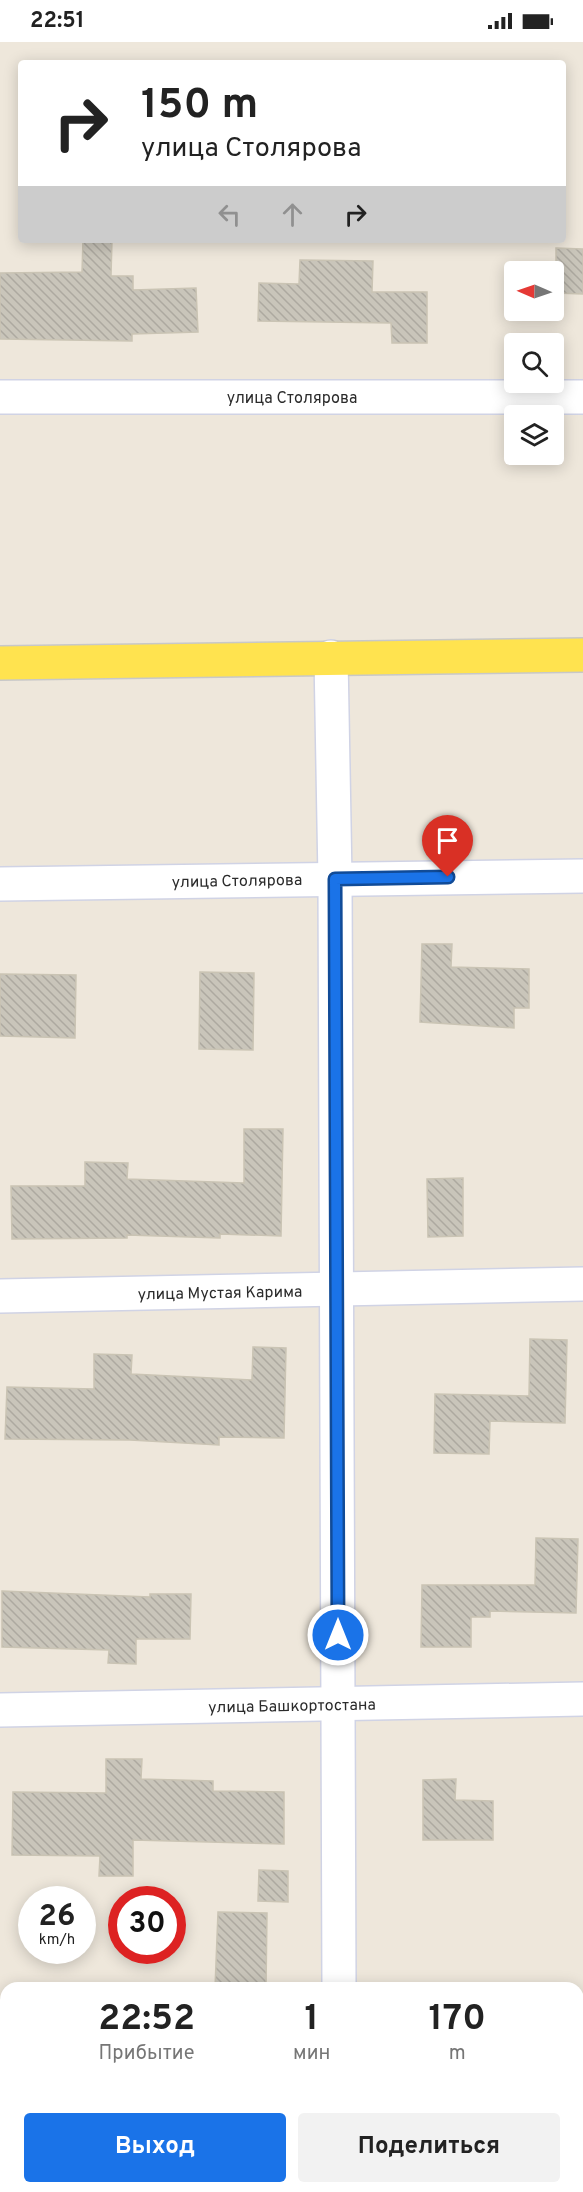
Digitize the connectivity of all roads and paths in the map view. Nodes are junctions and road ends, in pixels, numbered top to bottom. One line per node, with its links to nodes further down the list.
1 (0, 397): 2 (street, улица Столярова)
2 (583, 397)
3 (583, 655): 4 (main road)
4 (331, 657): 5 (main road); 7 (street)
5 (0, 663)
6 (583, 876): 7 (street, улица Столярова)
7 (335, 879): 8 (street, улица Столярова); 10 (street)
8 (0, 884)
9 (583, 1284): 10 (street, улица Мустая Карима)
10 (335, 1290): 11 (street, улица Мустая Карима); 13 (street)
11 (0, 1296)
12 (583, 1699): 13 (street, улица Башкортостана)
13 (338, 1704): 14 (street, улица Башкортостана); 15 (street)
14 (0, 1710)
15 (339, 1982)

